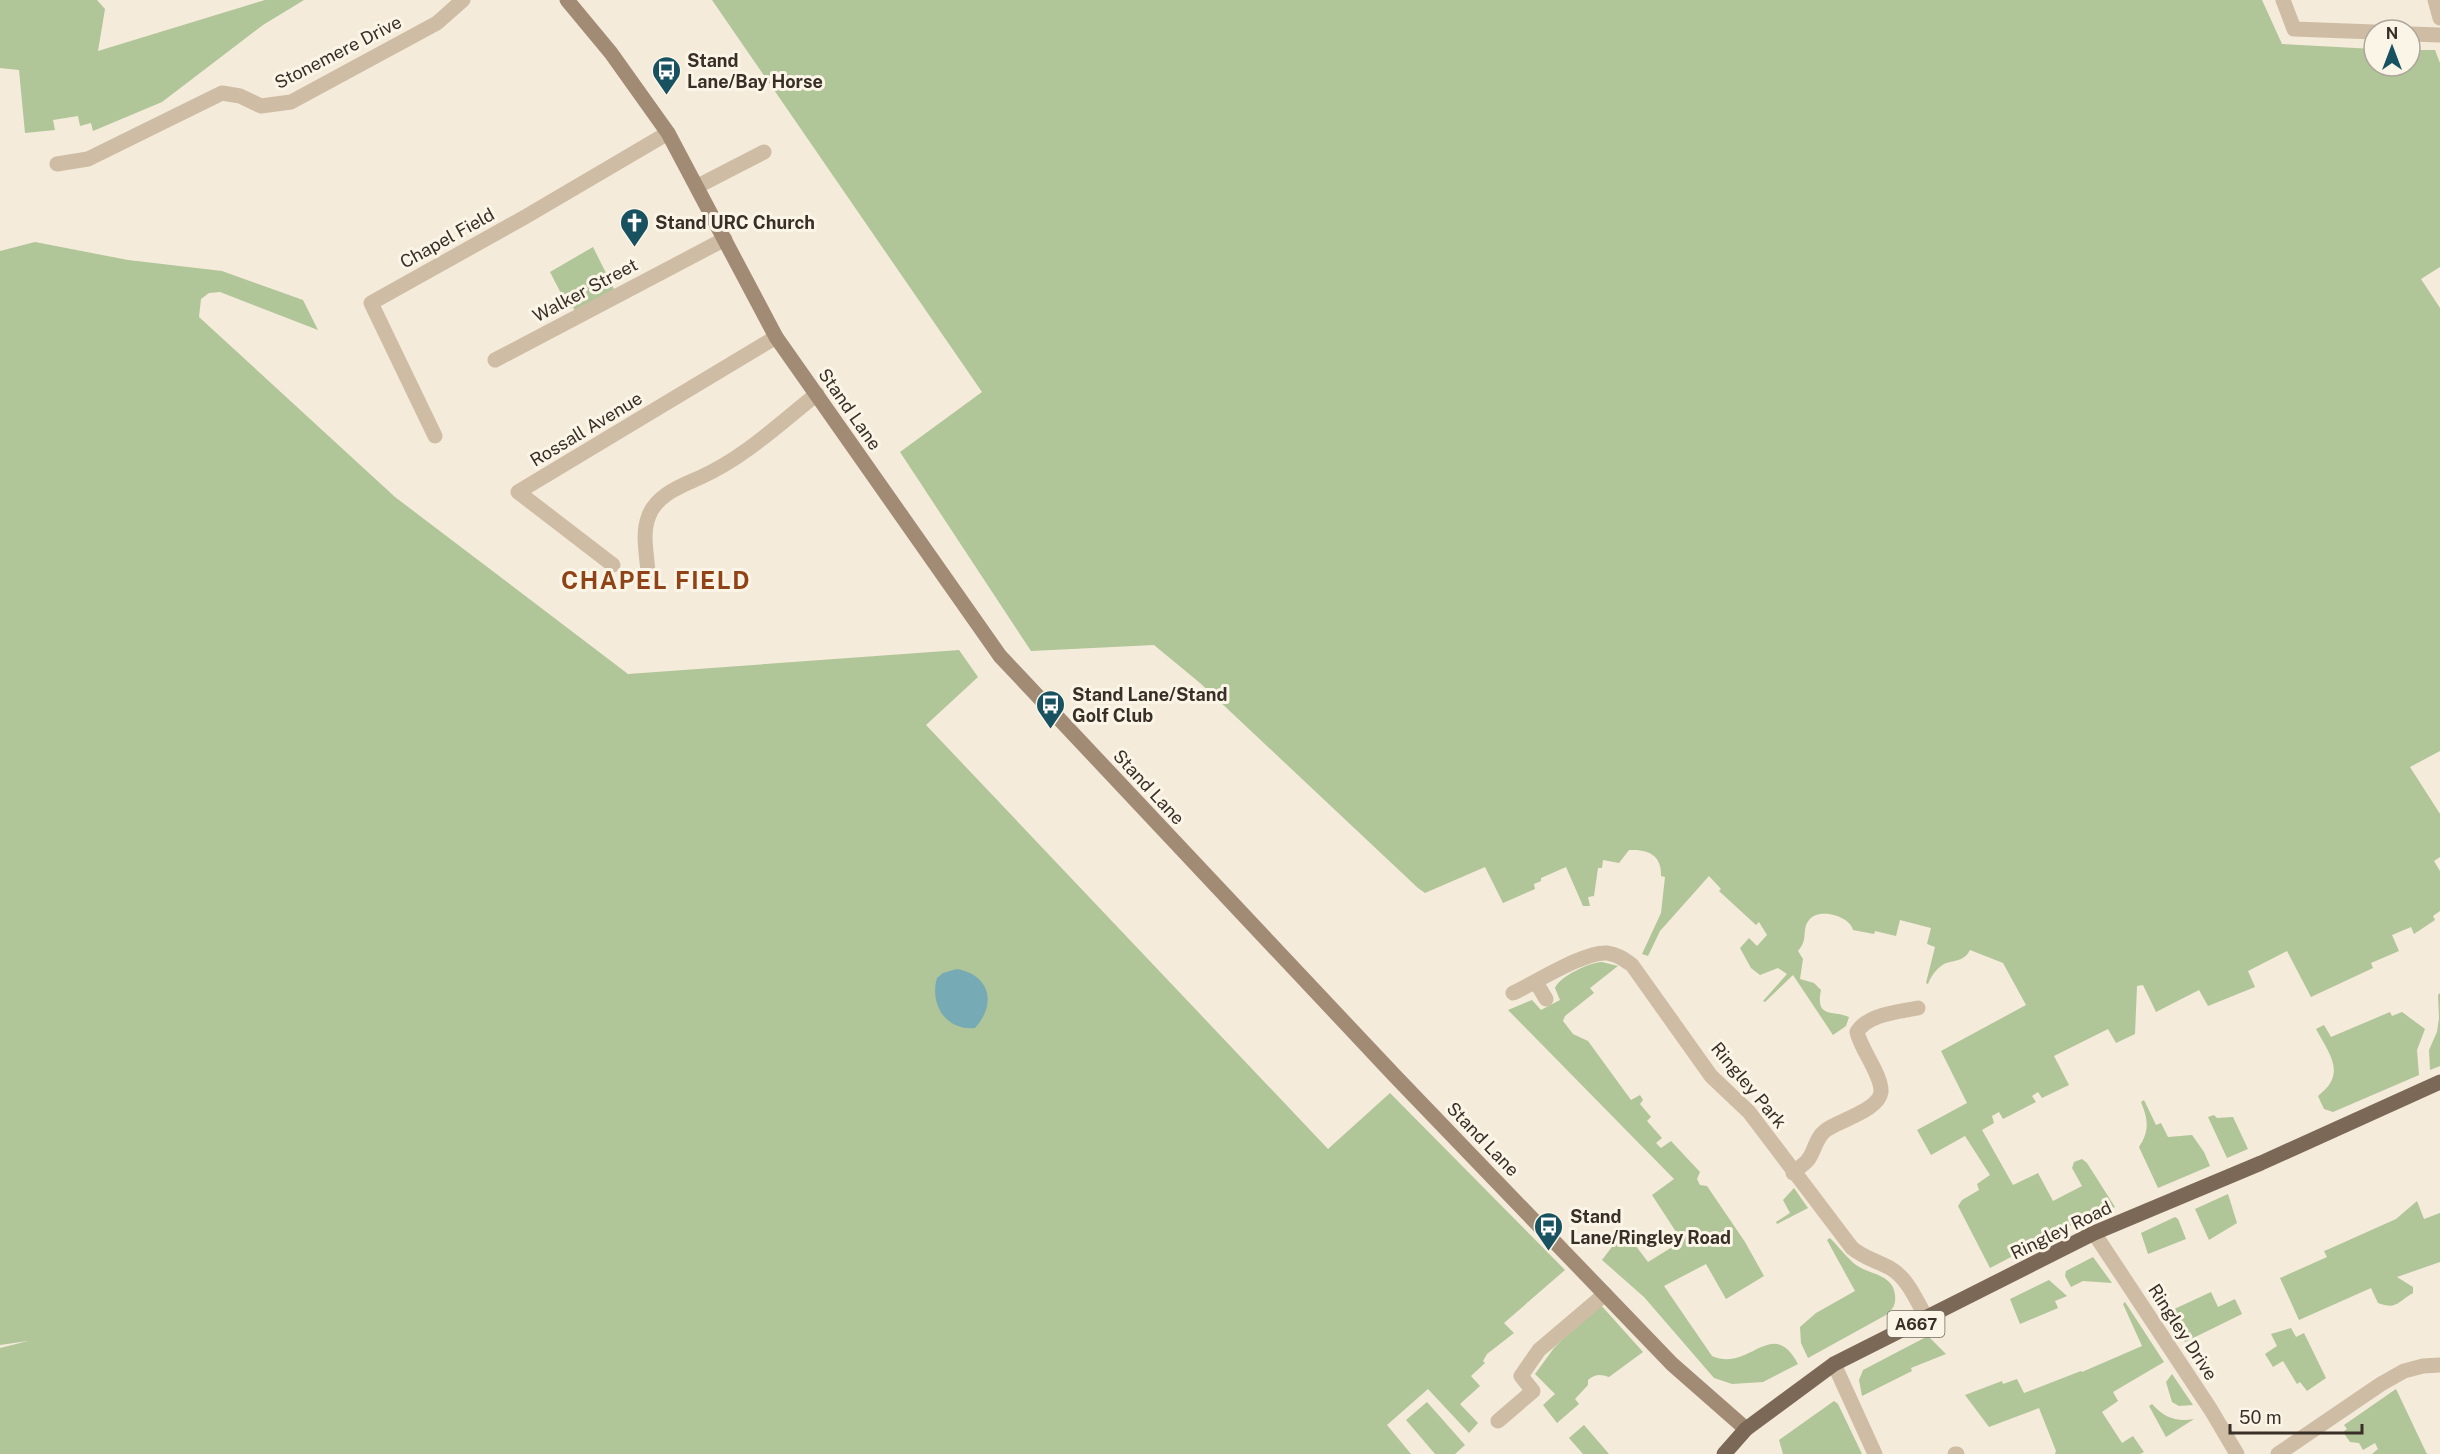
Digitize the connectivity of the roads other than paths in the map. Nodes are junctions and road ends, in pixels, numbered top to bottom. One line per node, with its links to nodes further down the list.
1 (463, 0): 11 (street, Stonemere Drive)
2 (568, 0): 9 (street, Stand Lane)
3 (2283, 0): 6 (street)
4 (2435, 0): 5 (street)
5 (2440, 18)
6 (2362, 31)
7 (2422, 34): 8 (street)
8 (2440, 35)
9 (668, 133): 12 (street, Stand Lane); 17 (street, Chapel Field)
10 (764, 152): 12 (street)
11 (57, 164)
12 (698, 186): 13 (street, Stand Lane)
13 (725, 239): 14 (street, Stand Lane); 15 (street, Walker Street)
14 (776, 337): 16 (street, Stand Lane); 18 (street, Rossall Avenue)
15 (495, 360)
16 (817, 394): 19 (street); 27 (street, Stand Lane)
17 (435, 436)
18 (613, 565)
19 (640, 579)
20 (1536, 982): 21 (street, Ringley Park); 22 (street); 25 (street, Ringley Park)
21 (1513, 993)
22 (1546, 999)
23 (1918, 1008): 25 (street)
24 (2440, 1083): 26 (main road, Ringley Road / A667)
25 (1793, 1173): 28 (street, Ringley Park)
26 (2094, 1233): 28 (main road, Ringley Road / A667); 35 (street, Ringley Drive)
27 (1605, 1294): 31 (street); 32 (street, Stand Lane)
28 (1927, 1319): 29 (main road, Ringley Road / A667)
29 (1834, 1364): 32 (main road, Ringley Road / A667); 34 (street)
30 (2440, 1365): 36 (street)
31 (1498, 1421)
32 (1746, 1429): 33 (main road, Ringley Road / A667)
33 (1724, 1454)
34 (1875, 1454)
35 (2237, 1454)
36 (2278, 1454)

